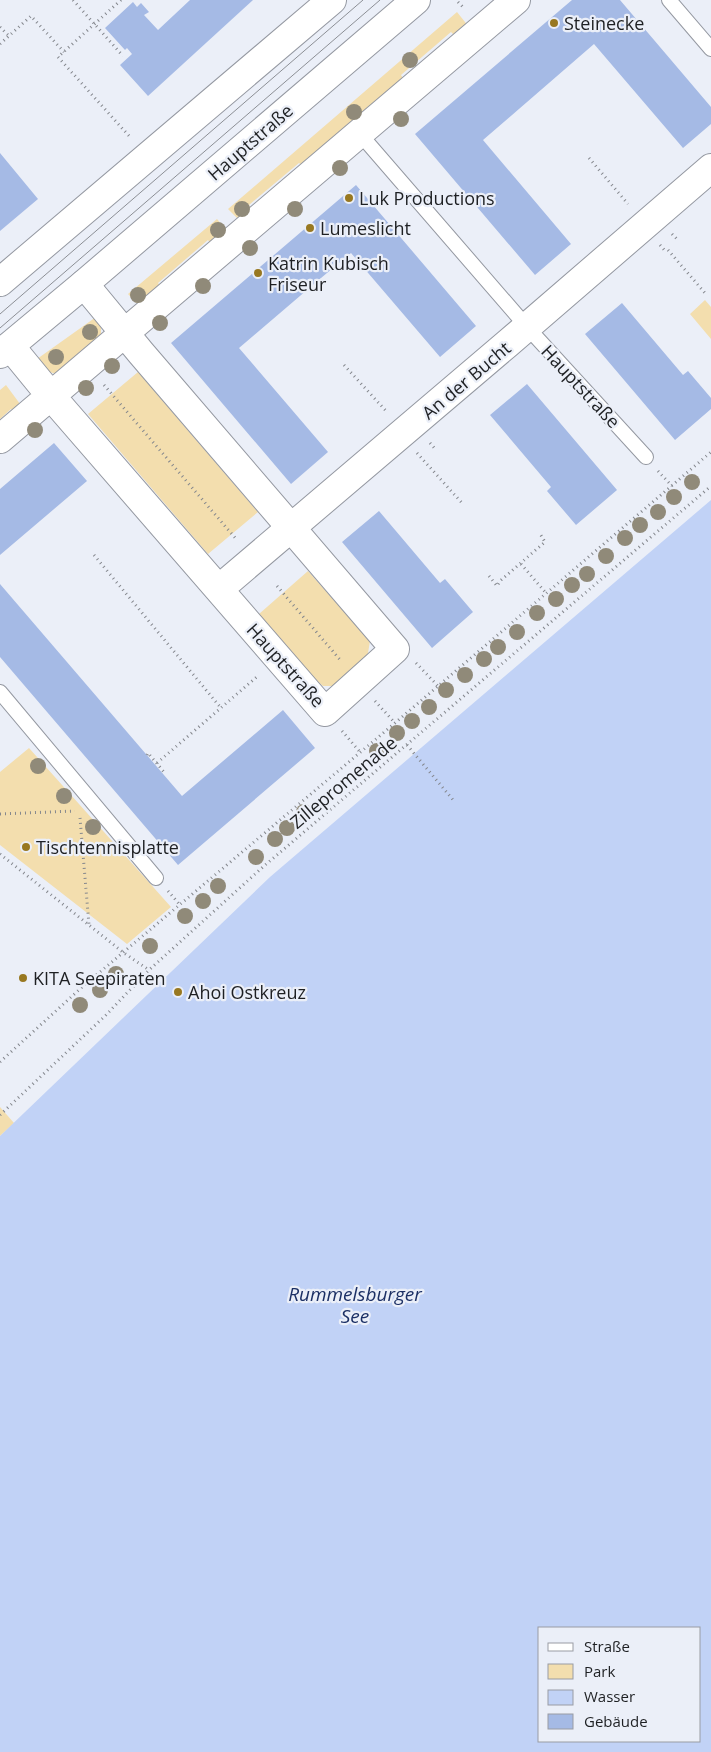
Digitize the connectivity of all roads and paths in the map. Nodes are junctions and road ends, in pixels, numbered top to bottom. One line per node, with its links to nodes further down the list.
1 (72, 0): 7 (path)
2 (121, 0): 7 (path)
3 (332, 0): 20 (street)
4 (416, 0): 21 (street, Hauptstraße)
5 (516, 0): 14 (street)
6 (669, 0): 11 (lane)
7 (94, 24): 12 (path); 13 (path)
8 (0, 27): 9 (path)
9 (9, 36): 10 (path); 12 (path)
10 (0, 44)
11 (711, 49)
12 (64, 52): 15 (path)
13 (123, 56)
14 (360, 134): 23 (lane, Hauptstraße); 24 (street)
15 (136, 144)
16 (589, 158): 18 (path)
17 (711, 168): 23 (street, An der Bucht)
18 (629, 205)
19 (668, 250): 22 (path)
20 (0, 282)
21 (84, 284): 24 (street, Hauptstraße); 25 (street, Hauptstraße)
22 (705, 293)
23 (527, 327): 32 (lane, Hauptstraße); 36 (street, An der Bucht)
24 (124, 334): 28 (street); 36 (street, Hauptstraße)
25 (5, 350): 28 (street, Hauptstraße)
26 (344, 365): 29 (path)
27 (104, 385): 38 (path)
28 (51, 396): 30 (street); 43 (street, Hauptstraße)
29 (387, 412)
30 (0, 439)
31 (711, 452): 44 (path)
32 (646, 457)
33 (424, 460): 35 (path)
34 (711, 486): 49 (path, Zillepromenade)
35 (462, 503)
36 (291, 528): 43 (street, An der Bucht); 45 (street, Hauptstraße)
37 (539, 532): 40 (path)
38 (232, 534)
39 (94, 555): 48 (path)
40 (521, 564): 41 (path); 44 (path)
41 (489, 576)
42 (277, 586): 46 (path)
43 (219, 589): 45 (street, Hauptstraße)
44 (546, 593): 58 (path)
45 (278, 658): 48 (path)
46 (340, 660)
47 (0, 692): 56 (lane)
48 (221, 708): 51 (path)
49 (407, 745): 53 (path); 59 (path, Zillepromenade)
50 (147, 755): 51 (path)
51 (157, 763): 52 (path)
52 (163, 773)
53 (454, 800)
54 (0, 814): 57 (path)
55 (0, 854): 57 (path)
56 (156, 878)
57 (89, 924): 58 (path)
58 (124, 953): 59 (path); 60 (path)
59 (150, 970): 61 (path, Zillepromenade)
60 (0, 1062)
61 (0, 1115)

